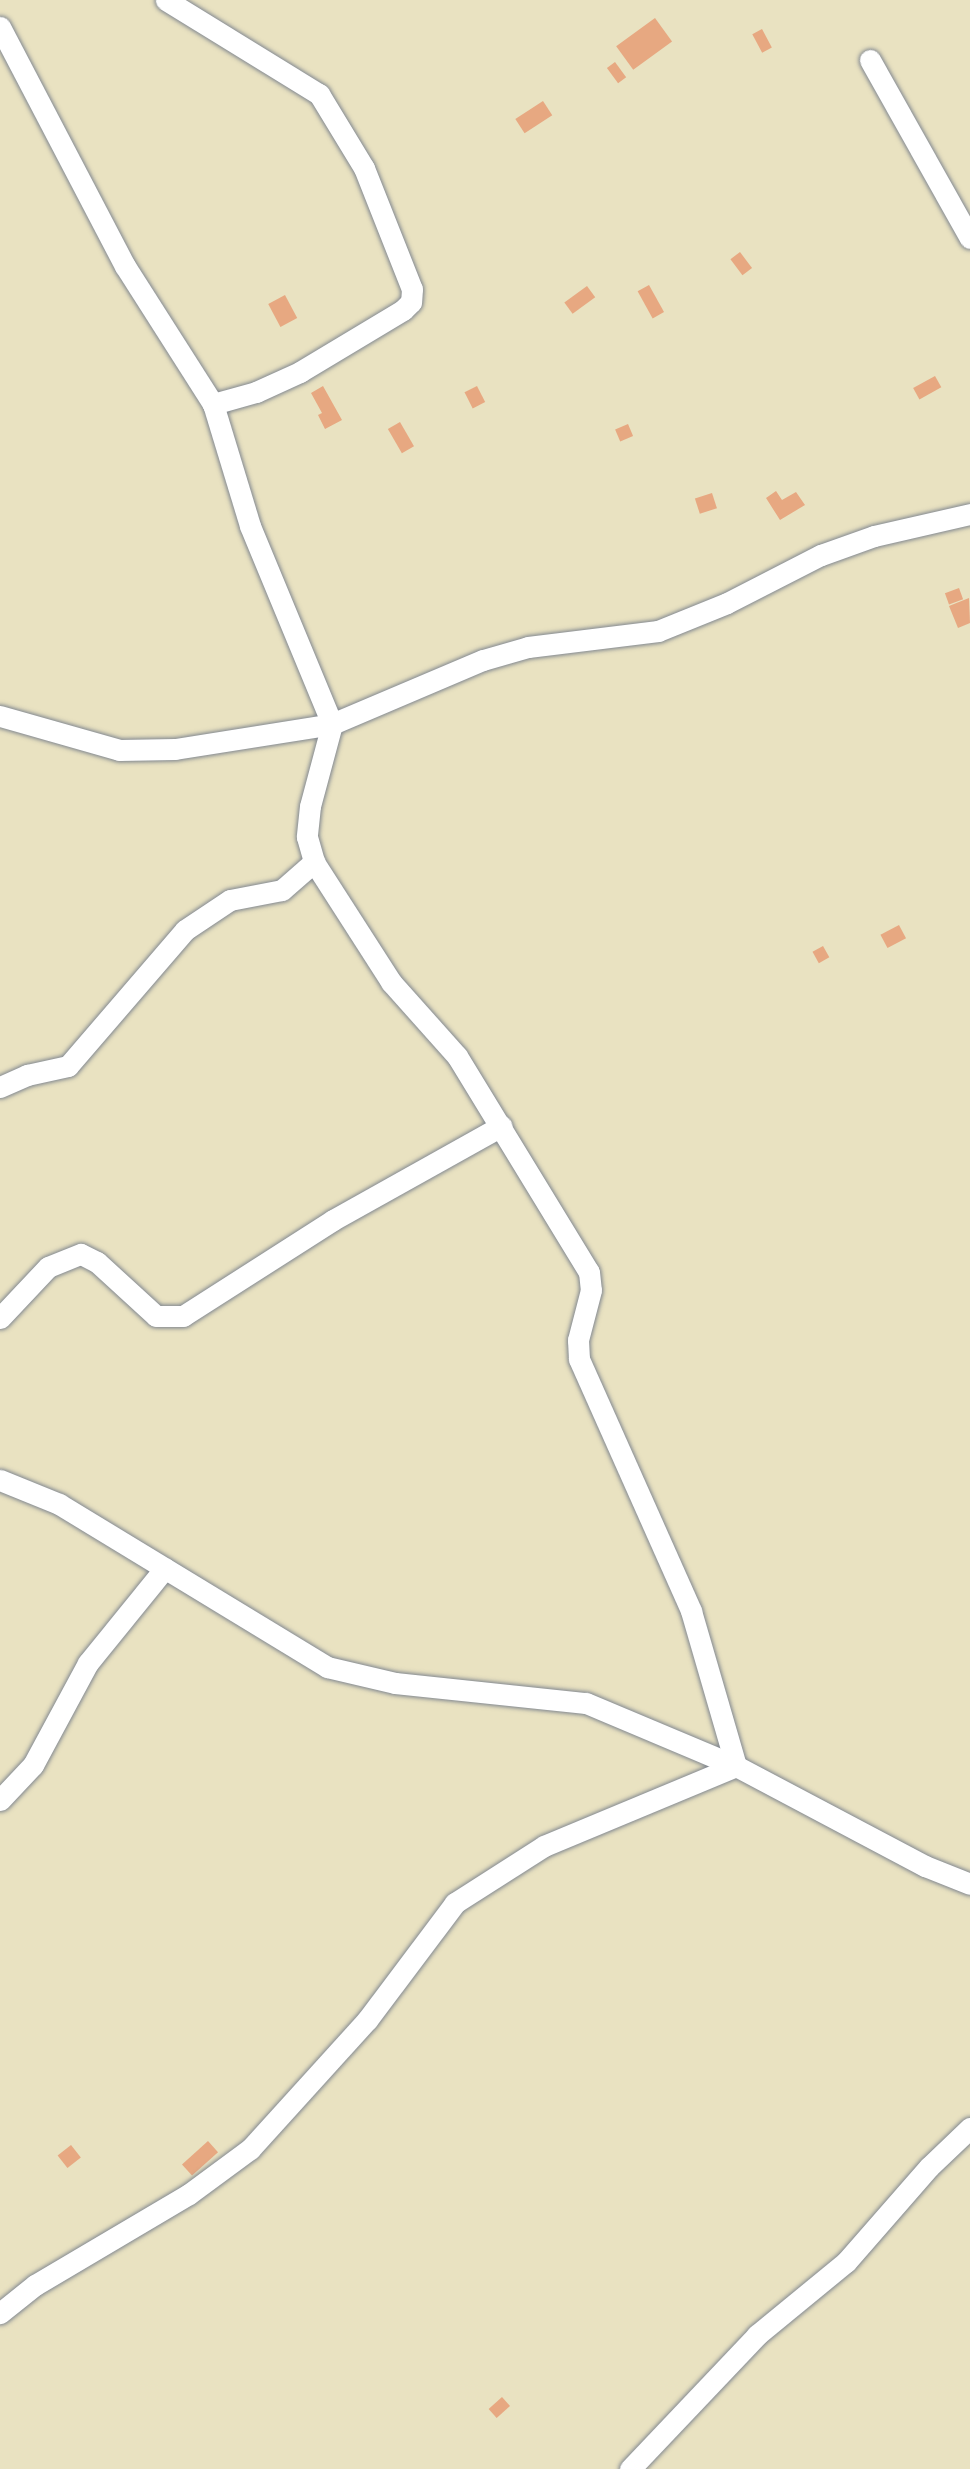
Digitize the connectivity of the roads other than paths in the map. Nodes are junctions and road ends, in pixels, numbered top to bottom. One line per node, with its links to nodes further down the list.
1 (166, 0): 5 (street)
2 (0, 27): 5 (street)
3 (870, 60): 4 (street)
4 (970, 238)
5 (213, 404): 8 (street)
6 (970, 514): 8 (street)
7 (0, 716): 8 (street)
8 (332, 724): 9 (street)
9 (314, 862): 10 (street); 11 (street)
10 (0, 1087)
11 (502, 1126): 12 (street); 15 (street)
12 (0, 1318)
13 (0, 1480): 14 (street)
14 (165, 1569): 15 (street); 16 (street)
15 (736, 1766): 17 (street); 19 (street)
16 (0, 1800)
17 (970, 1884)
18 (970, 2128): 20 (street)
19 (0, 2313)
20 (630, 2469)

